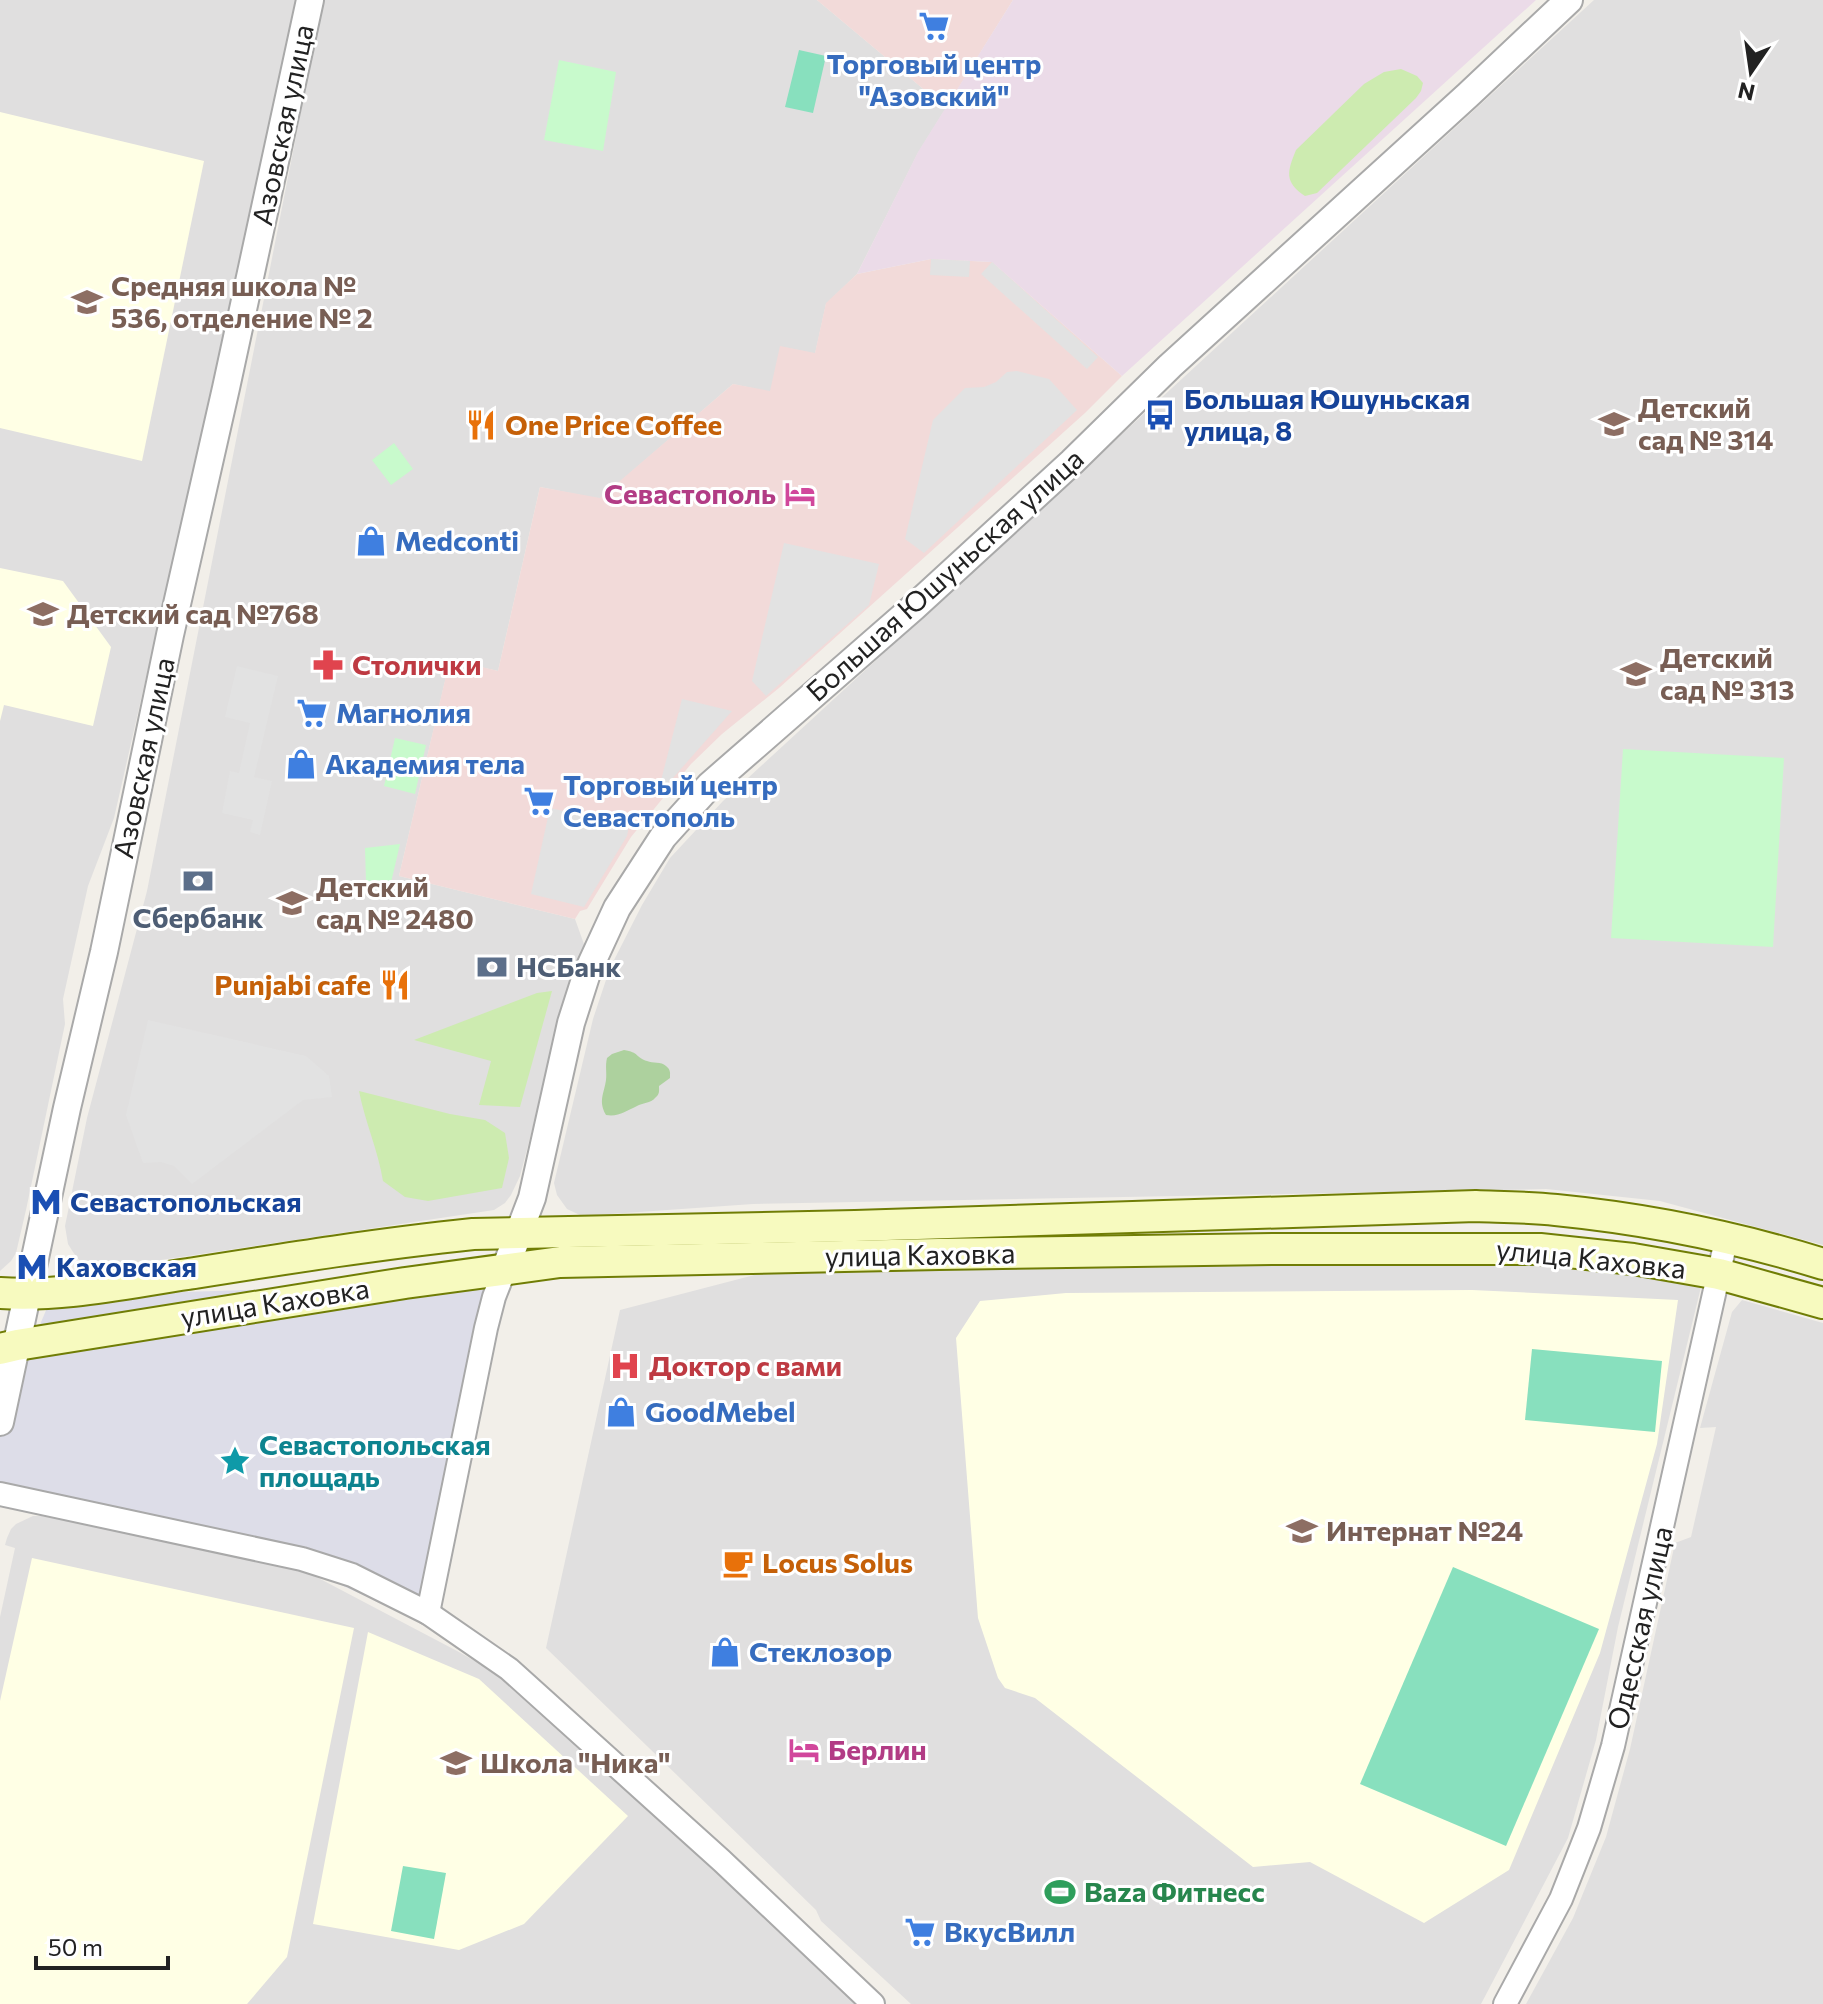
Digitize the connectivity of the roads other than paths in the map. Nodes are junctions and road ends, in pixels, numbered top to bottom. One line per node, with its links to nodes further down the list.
1 (310, 0): 8 (street, Азовская улица)
2 (1569, 0): 3 (street, Большая Юшуньская улица)
3 (519, 1232): 4 (main road, улица Каховка); 6 (street, Большая Юшуньская улица); 8 (main road, улица Каховка)
4 (1727, 1236): 5 (main road, улица Каховка); 7 (street, Одесская улица)
5 (1823, 1264)
6 (505, 1269): 7 (main road, улица Каховка); 10 (main road, улица Каховка); 13 (street)
7 (1719, 1274): 9 (main road, улица Каховка); 15 (street, Одесская улица)
8 (14, 1294): 10 (street, Азовская улица)
9 (1823, 1303)
10 (8, 1347): 11 (street, Азовская улица)
11 (1, 1410)
12 (0, 1494): 13 (street)
13 (428, 1613): 14 (street)
14 (873, 2004)
15 (1505, 2004)

